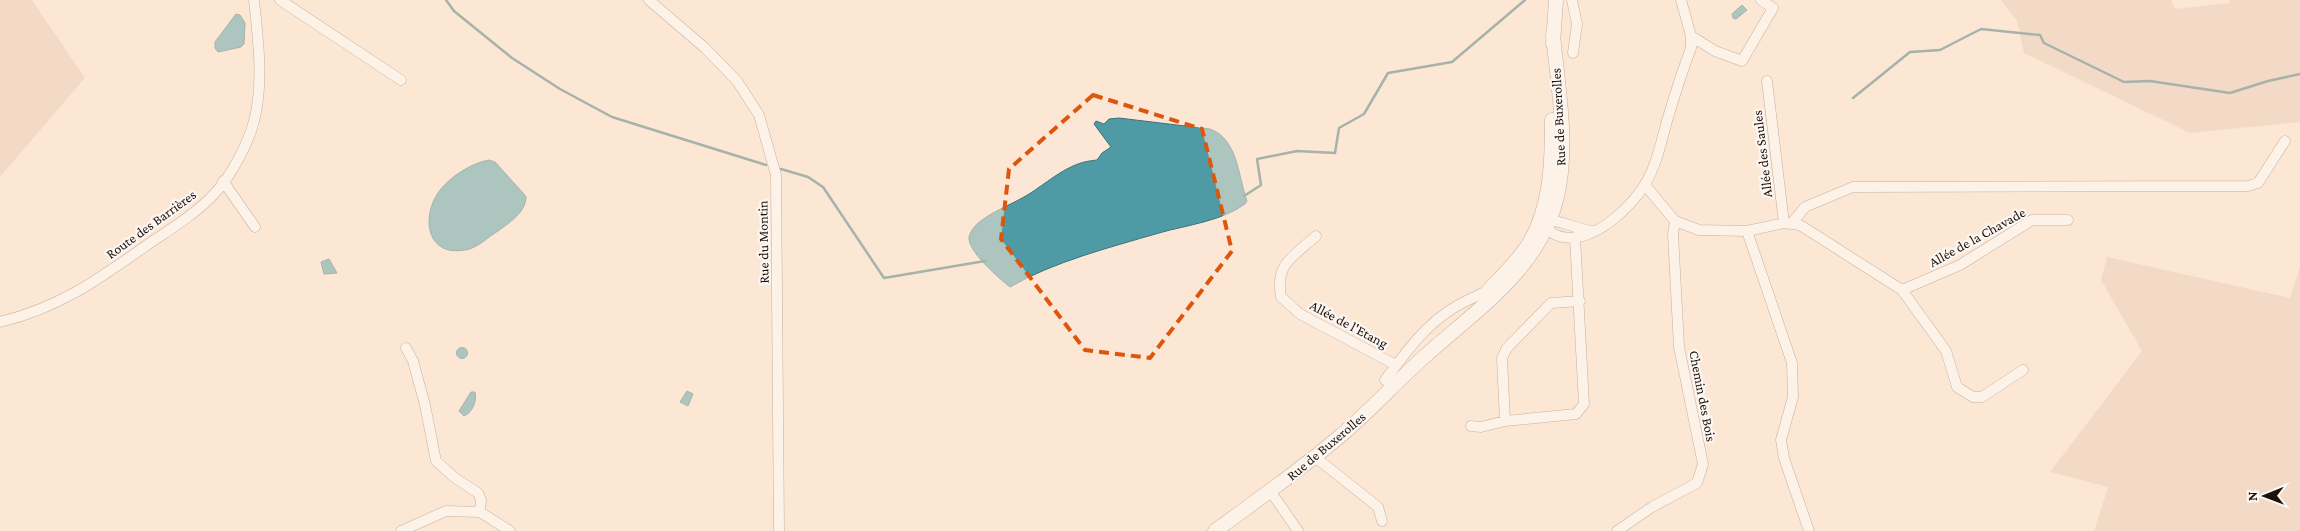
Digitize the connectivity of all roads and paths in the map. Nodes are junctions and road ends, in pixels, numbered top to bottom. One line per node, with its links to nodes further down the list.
1 (254, 0): 13 (street, Route des Barrières)
2 (280, 0): 10 (street)
3 (649, 0): 42 (street, Rue du Montin)
4 (1556, 0): 17 (street, Rue de Buxerolles)
5 (1572, 0): 9 (street)
6 (1682, 0): 8 (street)
7 (1761, 0): 8 (street)
8 (1691, 36): 14 (street)
9 (1573, 53)
10 (401, 80)
11 (1767, 81): 18 (street, Allée des Saules)
12 (2285, 140): 18 (street)
13 (223, 181): 19 (street); 27 (street, Route des Barrières)
14 (1644, 185): 16 (street); 20 (street)
15 (2068, 220): 24 (street, Allée de la Chavade)
16 (1675, 221): 21 (street); 45 (street, Chemin des Bois)
17 (1545, 222): 20 (street); 23 (street); 25 (street, Rue de Buxerolles); 30 (street, Rue de Buxerolles)
18 (1788, 223): 21 (street); 24 (street)
19 (255, 227)
20 (1592, 231): 23 (street)
21 (1747, 231): 46 (street)
22 (1316, 236): 31 (street, Allée de l'Etang)
23 (1575, 237): 26 (street)
24 (1902, 290): 32 (street)
25 (1487, 291): 28 (street); 30 (street, Rue de Buxerolles)
26 (1580, 300): 34 (street); 34 (street)
27 (0, 322)
28 (1412, 343): 30 (street); 31 (street)
29 (406, 348): 38 (street)
30 (1424, 357): 36 (street, Rue de Buxerolles)
31 (1396, 365): 33 (street)
32 (2023, 370)
33 (1385, 380)
34 (1505, 421): 35 (street)
35 (1471, 426)
36 (1315, 457): 37 (street, Rue de Buxerolles); 39 (street)
37 (1271, 492): 43 (street, Rue de Buxerolles); 44 (street)
38 (480, 512): 40 (street); 41 (street)
39 (1382, 521)
40 (401, 531)
41 (510, 531)
42 (780, 531)
43 (1215, 531)
44 (1298, 531)
45 (1617, 531)
46 (1809, 531)

